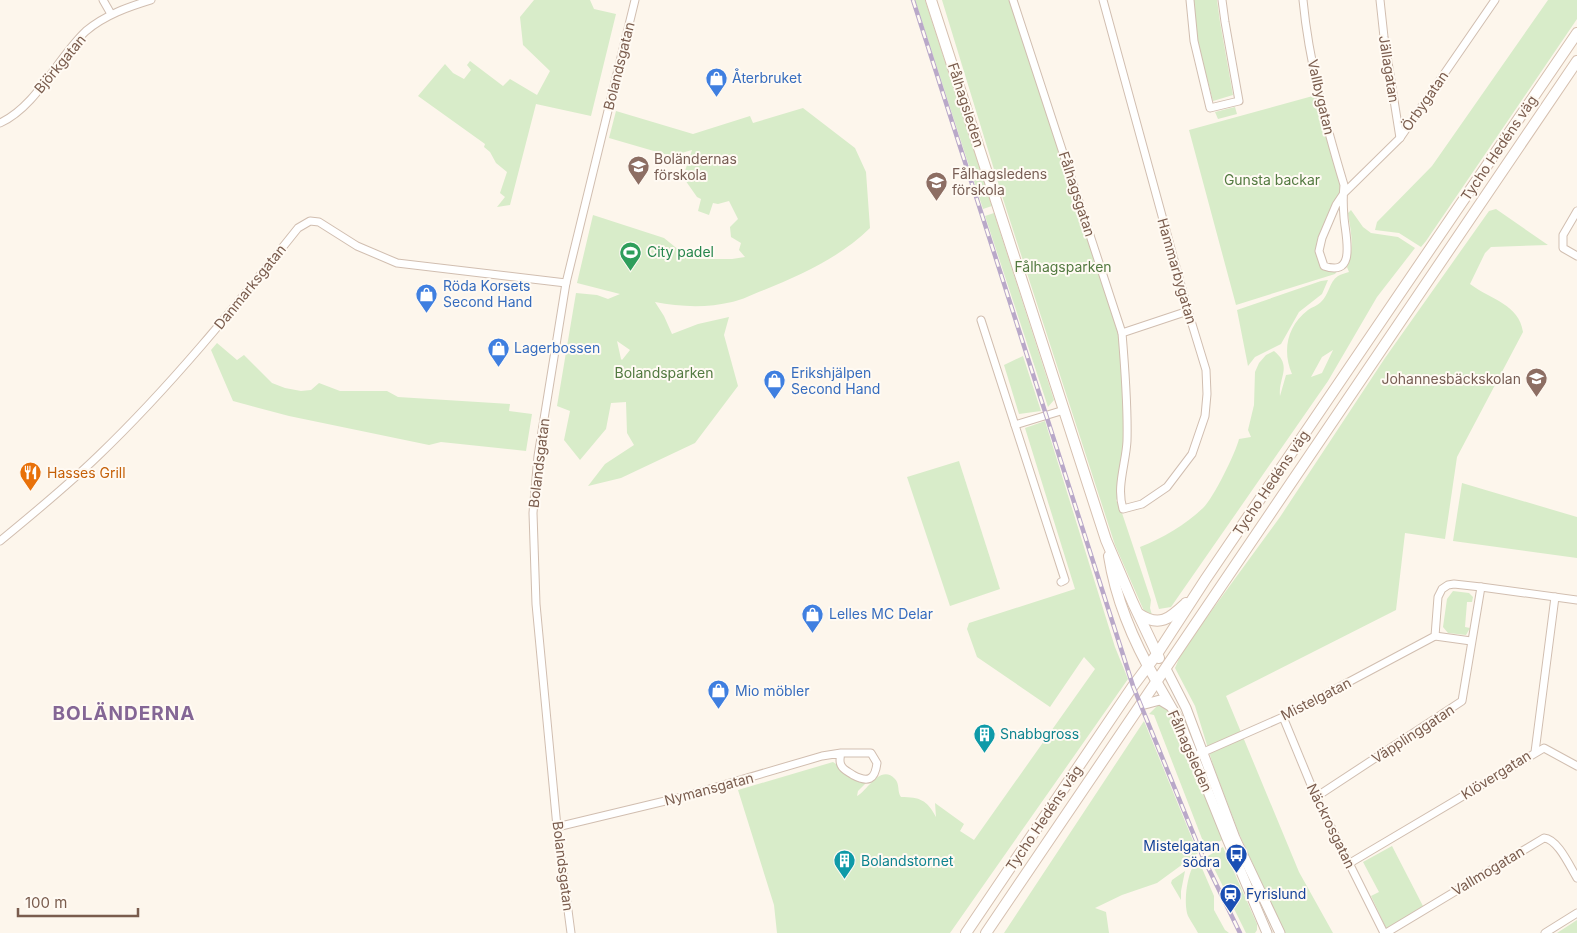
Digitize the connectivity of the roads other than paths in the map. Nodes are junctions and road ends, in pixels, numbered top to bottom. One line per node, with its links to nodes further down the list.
1 (103, 0): 12 (street)
2 (151, 0): 12 (street, Björkgatan)
3 (635, 0): 20 (street, Bolandsgatan)
4 (931, 0): 24 (main road, Fålhagsleden)
5 (1013, 0): 23 (street, Fålhagsgatan)
6 (1103, 0): 21 (street, Hammarbygatan)
7 (1190, 0): 8 (street)
8 (1222, 0)
9 (1303, 0): 17 (street, Vallbygatan)
10 (1380, 0): 16 (street, Jällagatan)
11 (1495, 0): 16 (street, Örbygatan)
12 (111, 14): 15 (street, Björkgatan)
13 (1577, 34): 31 (main road, Tycho Hedéns väg)
14 (1577, 61): 39 (main road, Tycho Hedéns väg)
15 (0, 123)
16 (1400, 138): 17 (street, Örbygatan)
17 (1344, 193): 17 (street, Vallbygatan)
18 (1577, 211): 19 (street)
19 (1577, 256)
20 (566, 283): 28 (street, Danmarksgatan); 49 (street, Bolandsgatan)
21 (1188, 311): 23 (street); 26 (street, Hammarbygatan)
22 (981, 320): 25 (street)
23 (1122, 333): 26 (street, Fålhagsgatan)
24 (1064, 410): 25 (street); 27 (main road, Fålhagsleden)
25 (1015, 425): 29 (street)
26 (1123, 509)
27 (1106, 540): 34 (main road, Fålhagsleden); 38 (main road, Fålhagsleden)
28 (0, 541)
29 (1061, 582)
30 (1481, 587): 32 (street); 35 (street); 36 (street, Väpplinggatan)
31 (1199, 590): 34 (main road); 37 (main road, Tycho Hedéns väg)
32 (1555, 597): 33 (street); 44 (street, Klövergatan)
33 (1577, 600)
34 (1138, 614): 37 (main road, Fålhagsleden)
35 (1435, 636): 36 (street); 43 (street, Mistelgatan)
36 (1471, 641): 48 (street, Väpplinggatan)
37 (1157, 654): 38 (main road, Tycho Hedéns väg); 39 (main road, Fålhagsleden)
38 (1148, 667): 40 (main road, Fålhagsleden); 55 (main road, Tycho Hedéns väg)
39 (1166, 670): 40 (main road, Tycho Hedéns väg); 46 (street, Fålhagsleden)
40 (1157, 682): 41 (main road, Tycho Hedéns väg); 42 (street, Fålhagsleden)
41 (1141, 706): 42 (street); 56 (main road, Tycho Hedéns väg)
42 (1172, 708): 46 (street, Fålhagsleden)
43 (1282, 716): 46 (street, Mistelgatan); 48 (street, Näckrosgatan)
44 (1535, 752): 47 (street); 50 (street, Klövergatan)
45 (840, 753): 45 (street, Nymansgatan); 49 (street, Nymansgatan)
46 (1198, 754): 53 (street, Fålhagsleden)
47 (1577, 766)
48 (1316, 797): 50 (street, Näckrosgatan)
49 (557, 827): 54 (street, Bolandsgatan)
50 (1350, 863): 57 (street, Näckrosgatan)
51 (1577, 878): 57 (street, Vallmogatan)
52 (1577, 913): 58 (street)
53 (1273, 932)
54 (571, 933)
55 (966, 933)
56 (986, 933)
57 (1385, 933)
58 (1545, 933)

